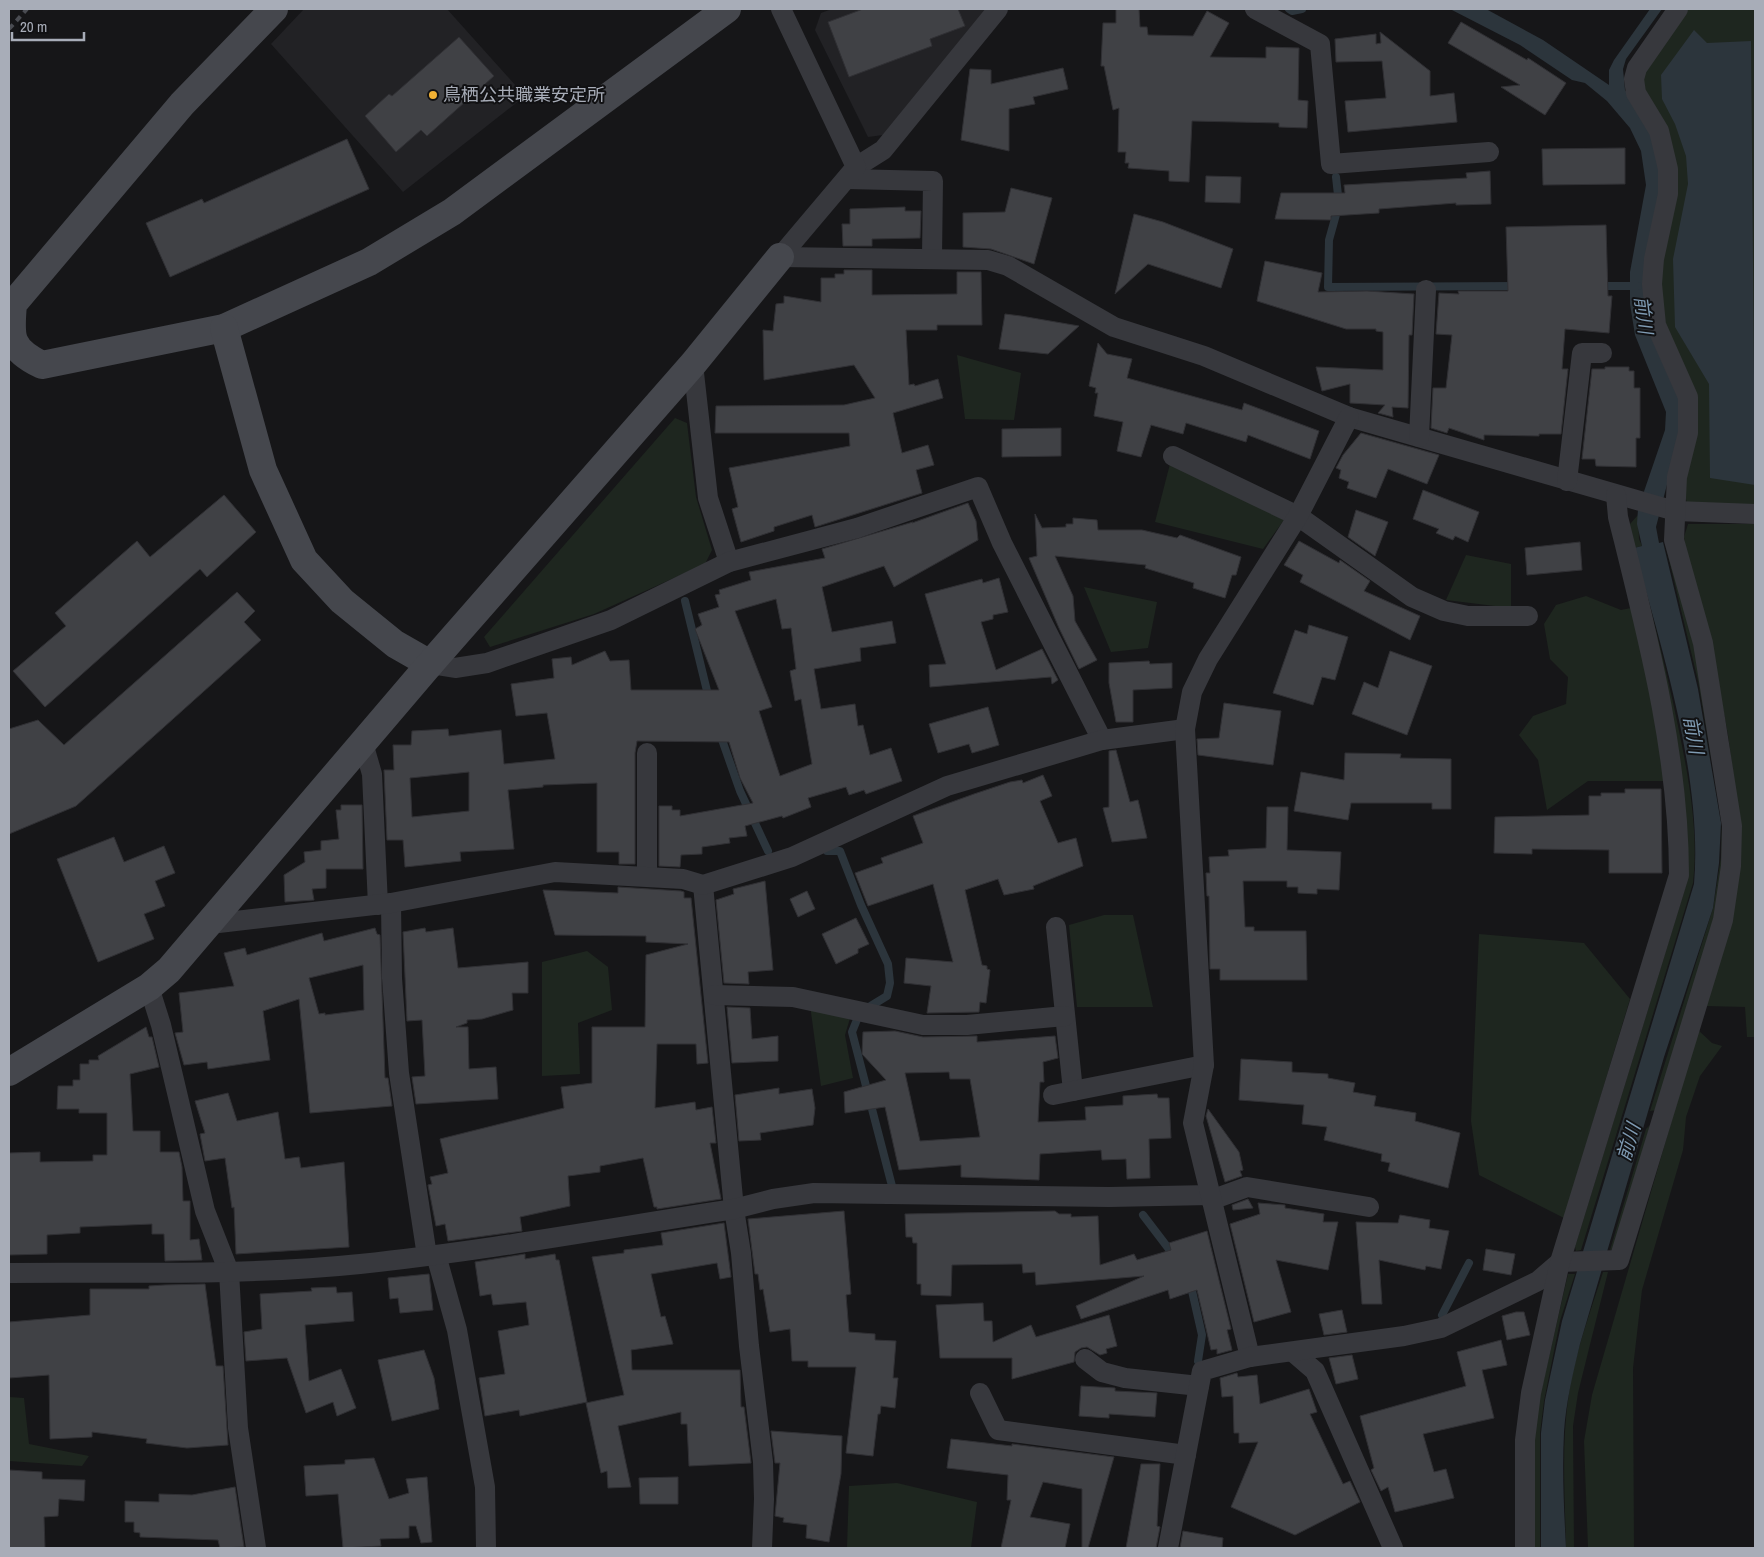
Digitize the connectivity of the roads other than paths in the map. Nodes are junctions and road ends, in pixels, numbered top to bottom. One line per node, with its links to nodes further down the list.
1 (274, 9): 12 (street)
2 (727, 9): 12 (street)
3 (781, 9): 8 (street)
4 (998, 9): 8 (street)
5 (1255, 9): 7 (street)
6 (1678, 9): 20 (street)
7 (1490, 152)
8 (852, 173): 9 (street); 10 (street)
9 (780, 257): 10 (street); 14 (street)
10 (932, 258): 15 (street)
11 (1426, 290): 16 (street)
12 (224, 328): 25 (street)
13 (1602, 353): 18 (street)
14 (693, 364): 23 (street); 25 (street)
15 (1349, 417): 16 (street); 22 (street)
16 (1419, 437): 18 (street)
17 (1173, 456): 22 (street)
18 (1568, 481): 19 (street)
19 (1616, 495): 20 (street); 46 (street)
20 (1669, 509): 21 (street); 46 (street)
21 (1755, 514)
22 (1298, 516): 24 (street); 26 (street)
23 (729, 562): 25 (street); 27 (street)
24 (1528, 616)
25 (430, 664): 28 (street)
26 (1185, 729): 27 (street); 38 (street)
27 (1102, 740): 31 (street)
28 (363, 743): 32 (street); 33 (street)
29 (647, 754): 30 (street)
30 (647, 876): 31 (street); 32 (street)
31 (703, 885): 36 (street)
32 (384, 904): 33 (street); 45 (street)
33 (210, 924): 35 (street)
34 (1056, 927): 37 (street)
35 (149, 987): 39 (street); 47 (street)
36 (714, 995): 37 (street); 44 (street)
37 (1065, 1016): 40 (street)
38 (1204, 1064): 40 (street); 42 (street)
39 (9, 1072)
40 (1073, 1091): 41 (street)
41 (1053, 1095)
42 (1211, 1197): 43 (street); 44 (street); 50 (street)
43 (1369, 1207)
44 (734, 1209): 45 (street); 57 (street)
45 (432, 1256): 47 (street); 56 (street)
46 (1569, 1262): 49 (street); 60 (street)
47 (229, 1272): 48 (street); 55 (street)
48 (9, 1273)
49 (1293, 1352): 50 (street); 59 (street)
50 (1250, 1357): 52 (street)
51 (1086, 1359): 52 (street)
52 (1199, 1386): 54 (street)
53 (980, 1393): 54 (street)
54 (1186, 1455): 58 (street)
55 (256, 1548)
56 (486, 1548)
57 (762, 1548)
58 (1168, 1548)
59 (1393, 1548)
60 (1525, 1548)

